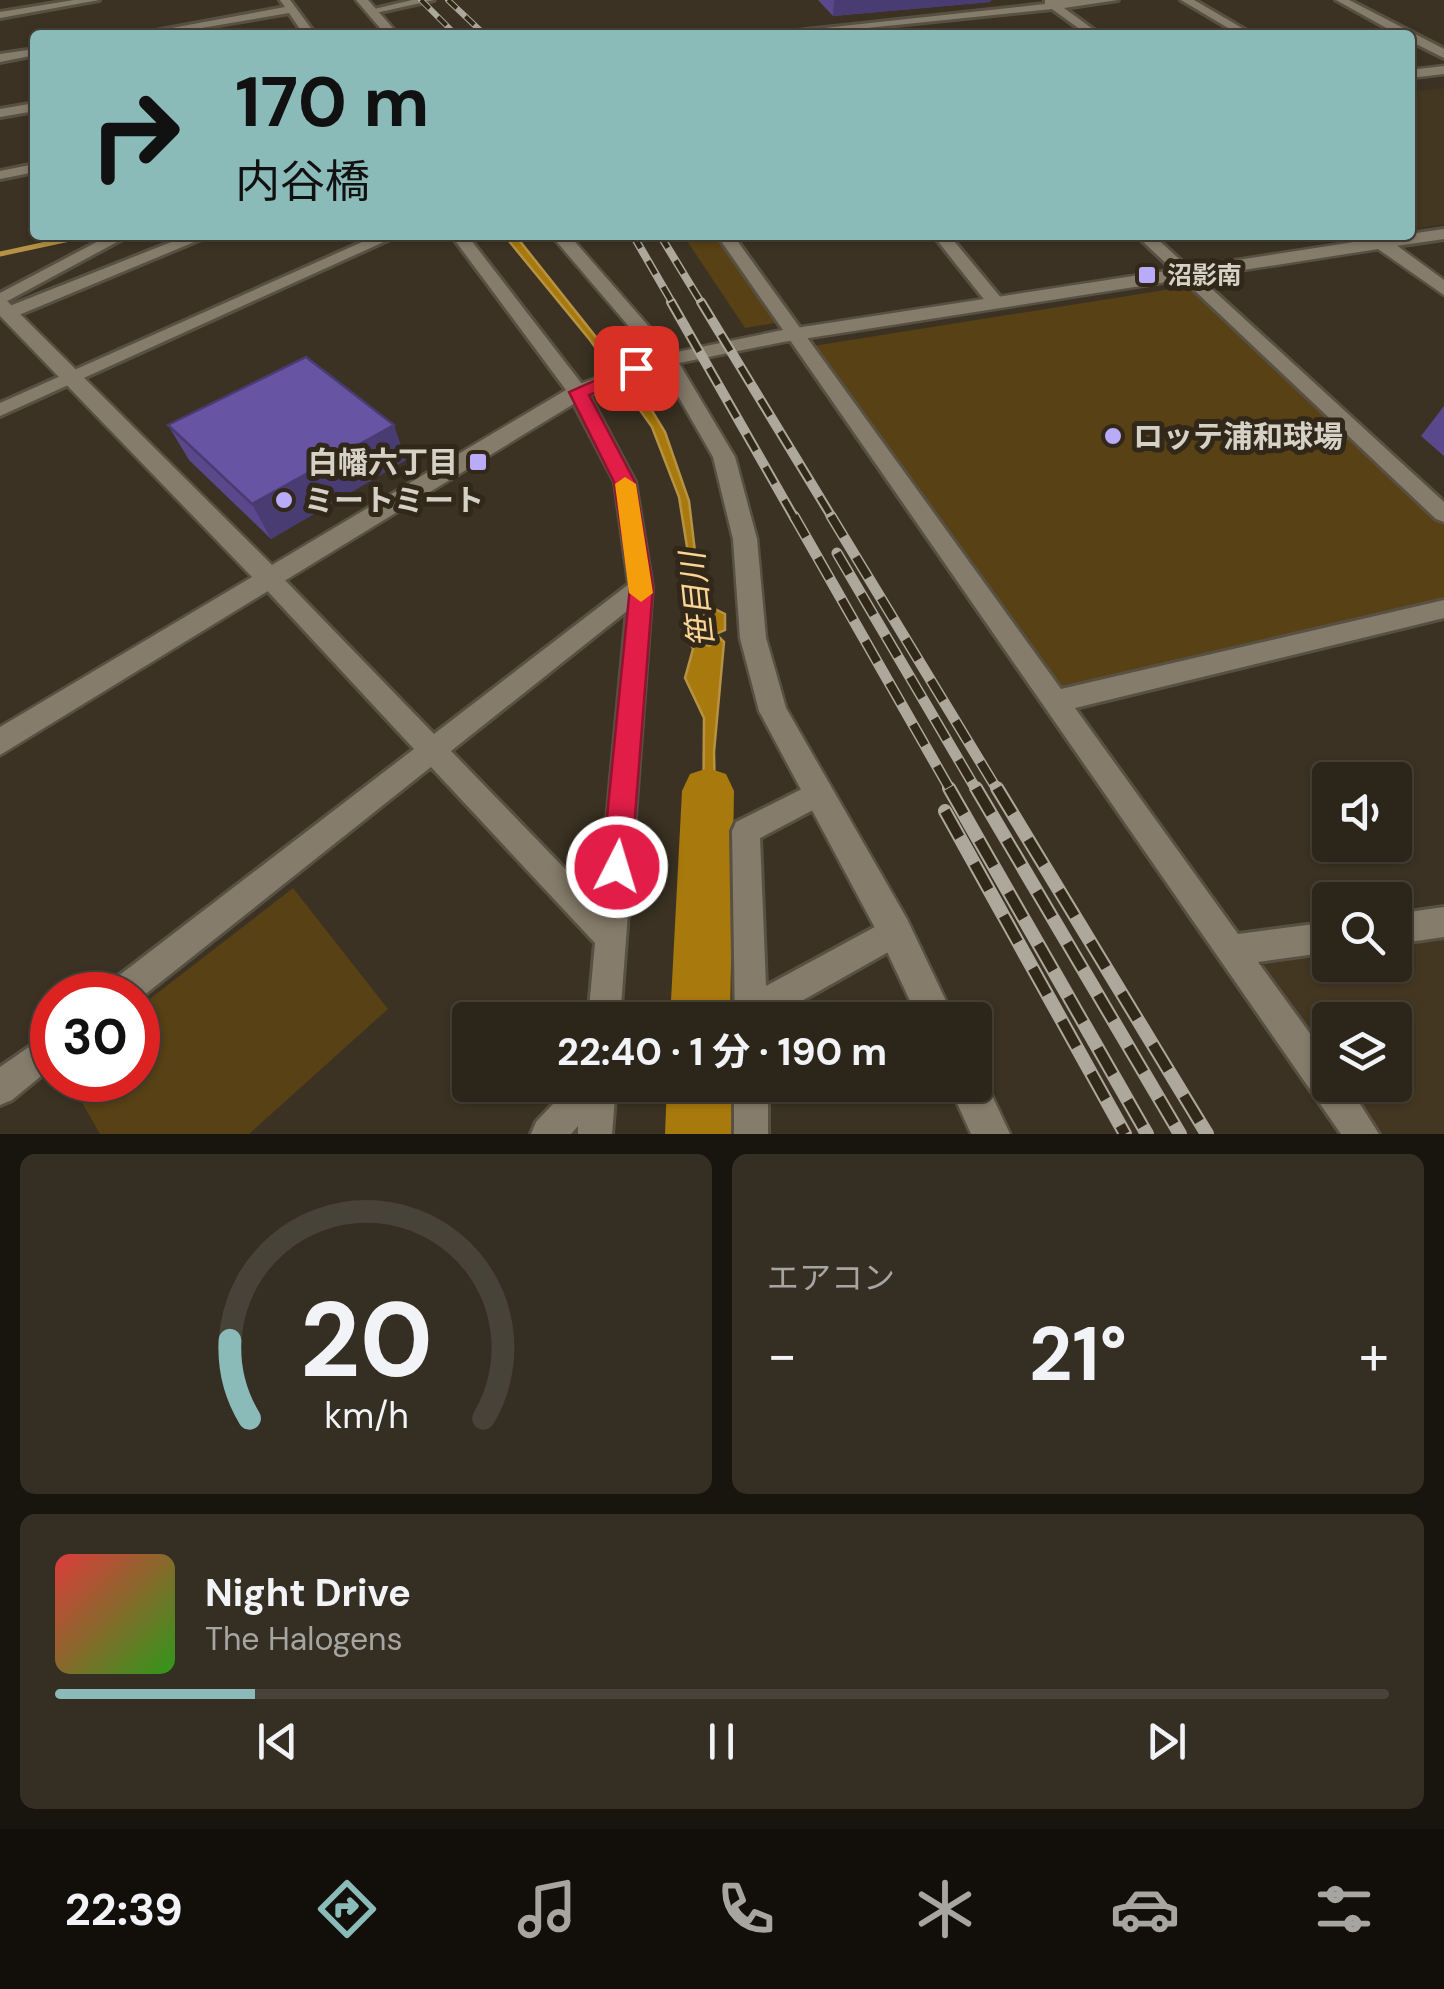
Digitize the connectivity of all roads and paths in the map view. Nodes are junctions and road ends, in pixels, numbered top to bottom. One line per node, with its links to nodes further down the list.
1 (94, 0): 9 (street)
2 (429, 0): 8 (street)
3 (1113, 0): 6 (street)
4 (1186, 0): 17 (street)
5 (1341, 0): 18 (street)
6 (1051, 3): 10 (street); 16 (street)
7 (288, 4): 11 (street); 12 (street)
8 (367, 5): 13 (street)
9 (0, 14)
10 (912, 20): 14 (street); 15 (street)
11 (181, 30)
12 (306, 30)
13 (390, 30)
14 (817, 30)
15 (923, 30)
16 (1088, 30)
17 (1239, 30)
18 (1398, 30)
19 (1415, 39): 21 (street)
20 (30, 53): 22 (street)
21 (1444, 54)
22 (0, 58)
23 (1444, 70): 24 (street)
24 (1415, 73)
25 (30, 108): 26 (street)
26 (0, 113)
27 (30, 169): 28 (street)
28 (0, 175)
29 (1444, 234): 30 (street)
30 (1415, 236)
31 (114, 240): 44 (street)
32 (189, 240): 44 (street)
33 (380, 240): 47 (street)
34 (463, 240): 48 (street)
35 (564, 240): 46 (street)
36 (729, 240): 45 (street)
37 (945, 240): 43 (street)
38 (1149, 240): 41 (street)
39 (1370, 240): 41 (street)
40 (1377, 240): 42 (street)
41 (1184, 273): 43 (street); 50 (street)
42 (1444, 289)
43 (996, 303): 45 (street)
44 (3, 306): 47 (street)
45 (797, 334): 46 (street); 54 (street)
46 (659, 360): 48 (street); 57 (street)
47 (72, 378): 49 (street); 51 (street)
48 (585, 389): 51 (street); 52 (street)
49 (0, 410)
50 (1444, 514)
51 (269, 578): 55 (street); 56 (street)
52 (642, 587): 56 (street); 61 (street)
53 (1444, 608): 54 (street)
54 (1056, 701): 63 (street)
55 (0, 742)
56 (433, 750): 61 (street); 64 (street)
57 (818, 793): 60 (street); 66 (street)
58 (1444, 922): 59 (street)
59 (1412, 926)
60 (895, 930): 67 (street); 68 (street)
61 (611, 938): 65 (street)
62 (1312, 939): 63 (street)
63 (1232, 950): 79 (street)
64 (148, 972)
65 (606, 1002)
66 (750, 1002)
67 (774, 1002)
68 (929, 1002)
69 (30, 1064): 70 (street)
70 (0, 1088)
71 (579, 1102): 75 (street)
72 (596, 1102): 76 (street)
73 (750, 1102): 77 (street)
74 (976, 1102): 78 (street)
75 (548, 1134)
76 (595, 1134)
77 (750, 1134)
78 (991, 1134)
79 (1362, 1134)

